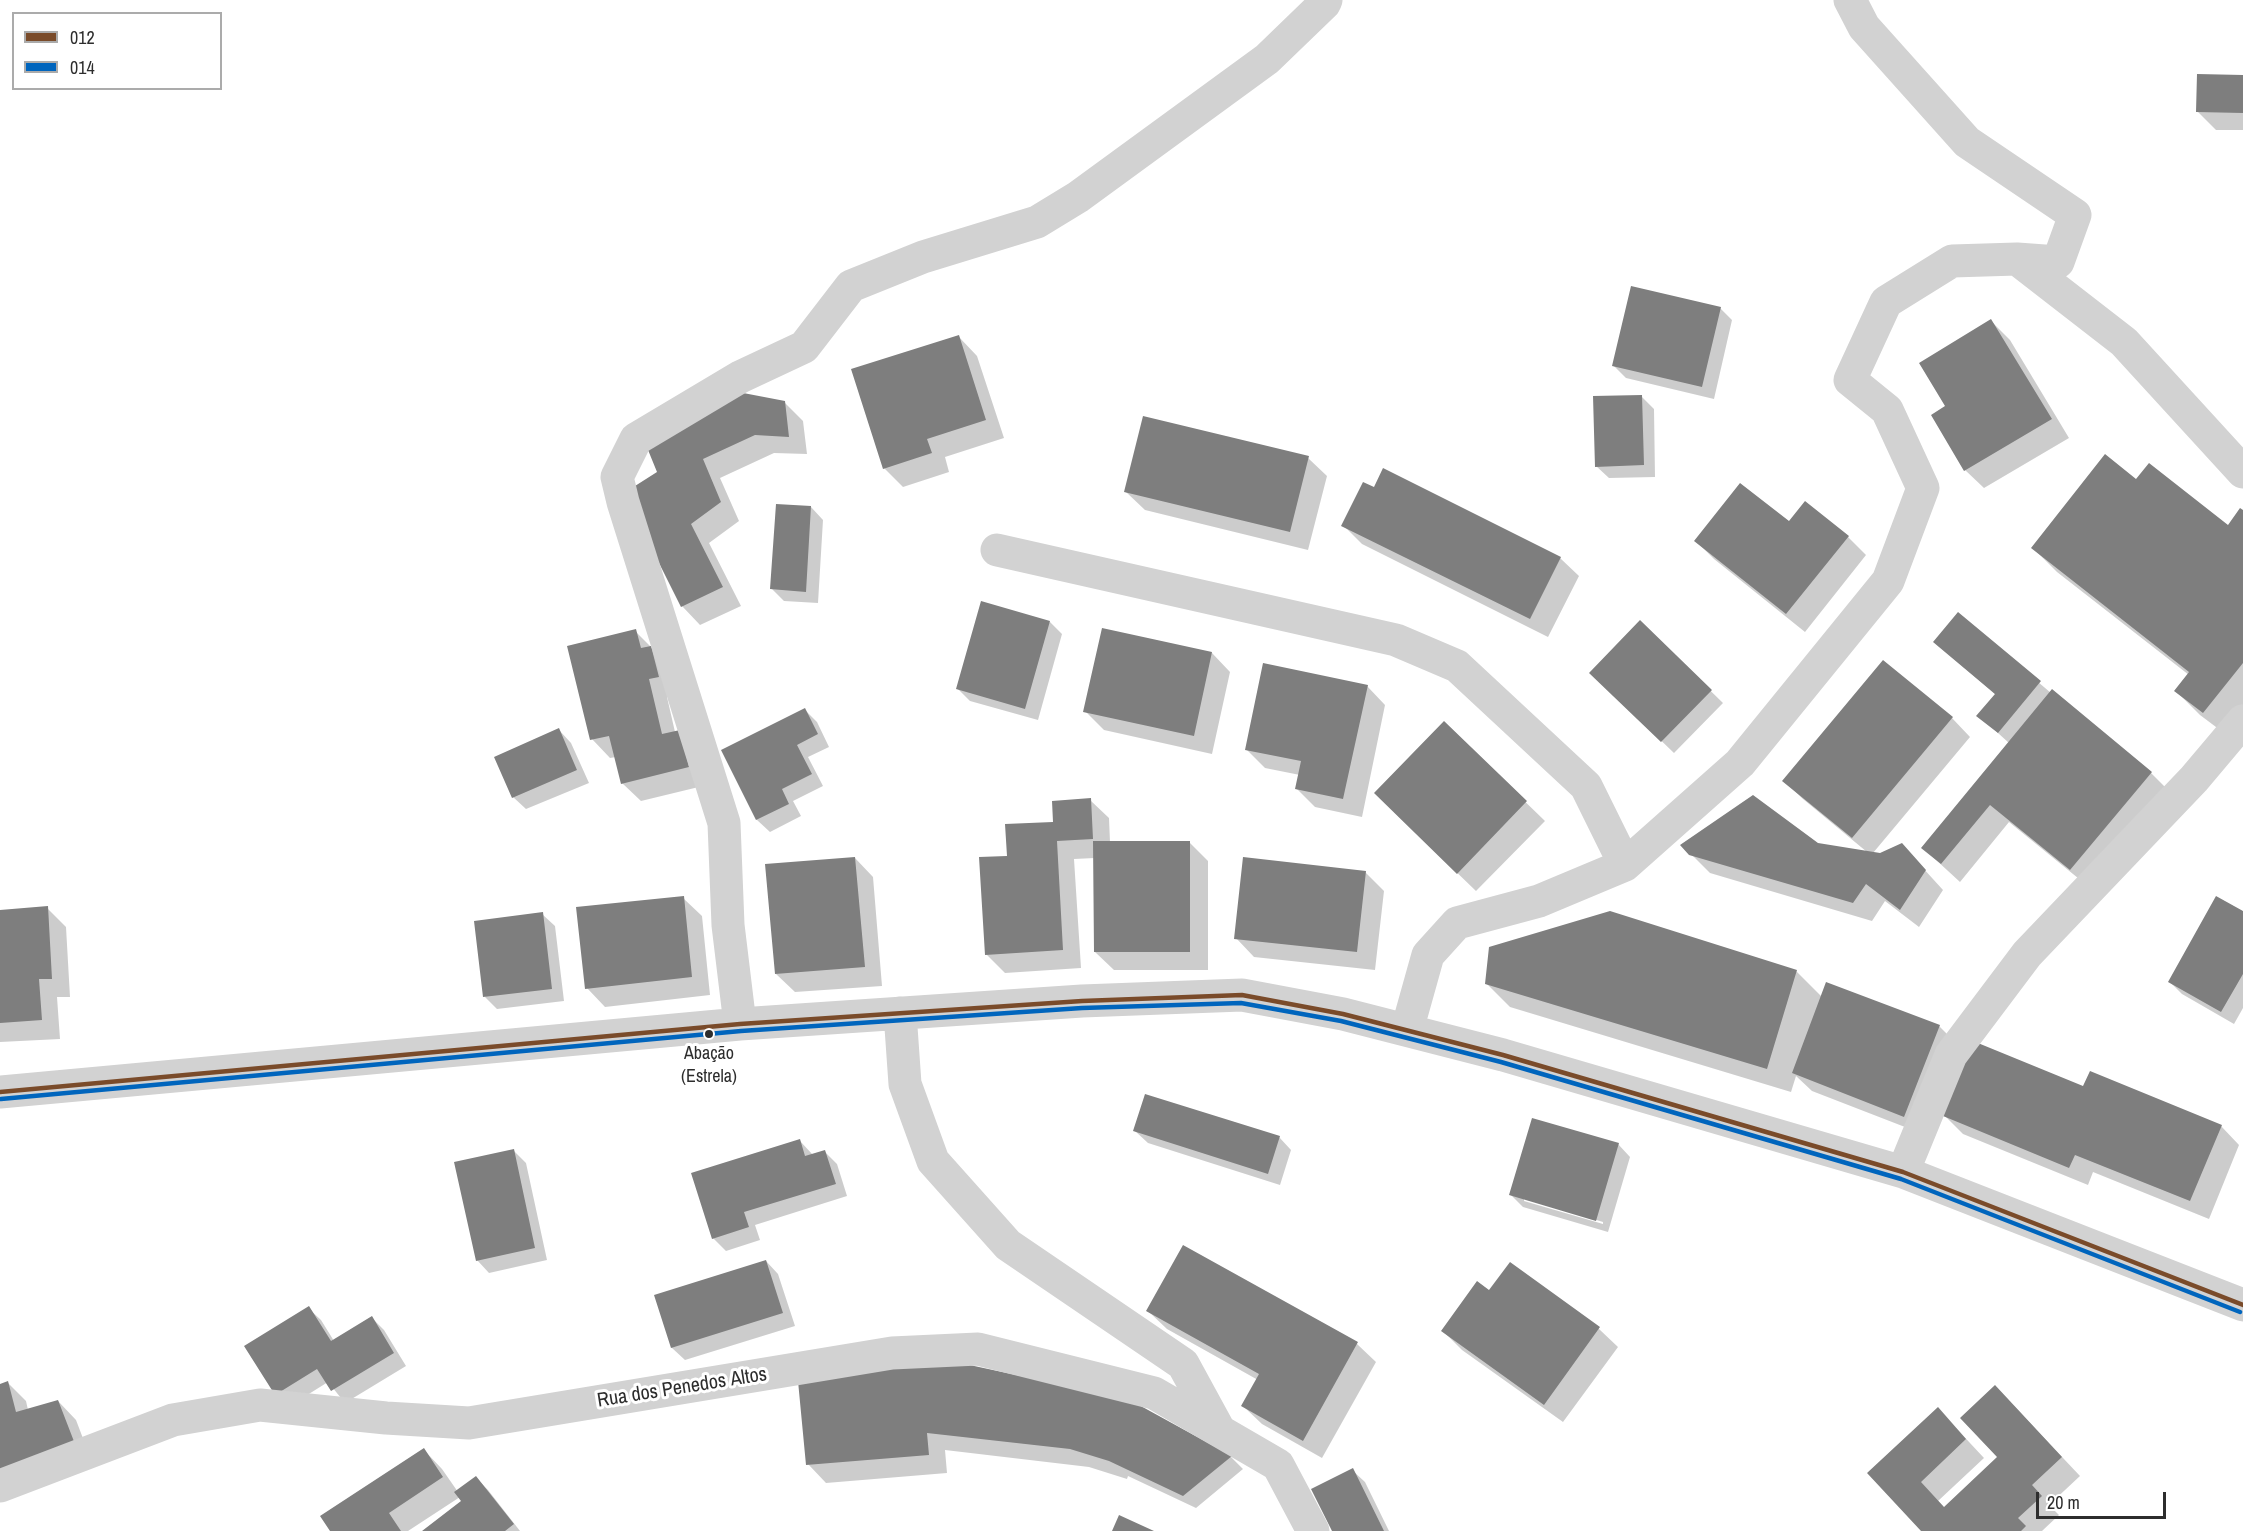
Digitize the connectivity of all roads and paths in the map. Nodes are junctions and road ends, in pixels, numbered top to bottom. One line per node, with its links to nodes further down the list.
1 (1326, 0): 9 (street)
2 (1850, 0): 3 (street)
3 (2017, 259): 4 (street); 7 (street)
4 (2243, 472)
5 (997, 550): 7 (street)
6 (2243, 721): 12 (street)
7 (1625, 865): 10 (street)
8 (900, 1013): 9 (street); 10 (street); 14 (street)
9 (740, 1024): 11 (street)
10 (1407, 1030): 12 (street)
11 (0, 1092)
12 (1903, 1172): 13 (street)
13 (2243, 1305)
14 (1219, 1431): 15 (street, Rua dos Penedos Altos); 16 (street, Rua dos Penedos Altos)
15 (0, 1486)
16 (1312, 1531)

